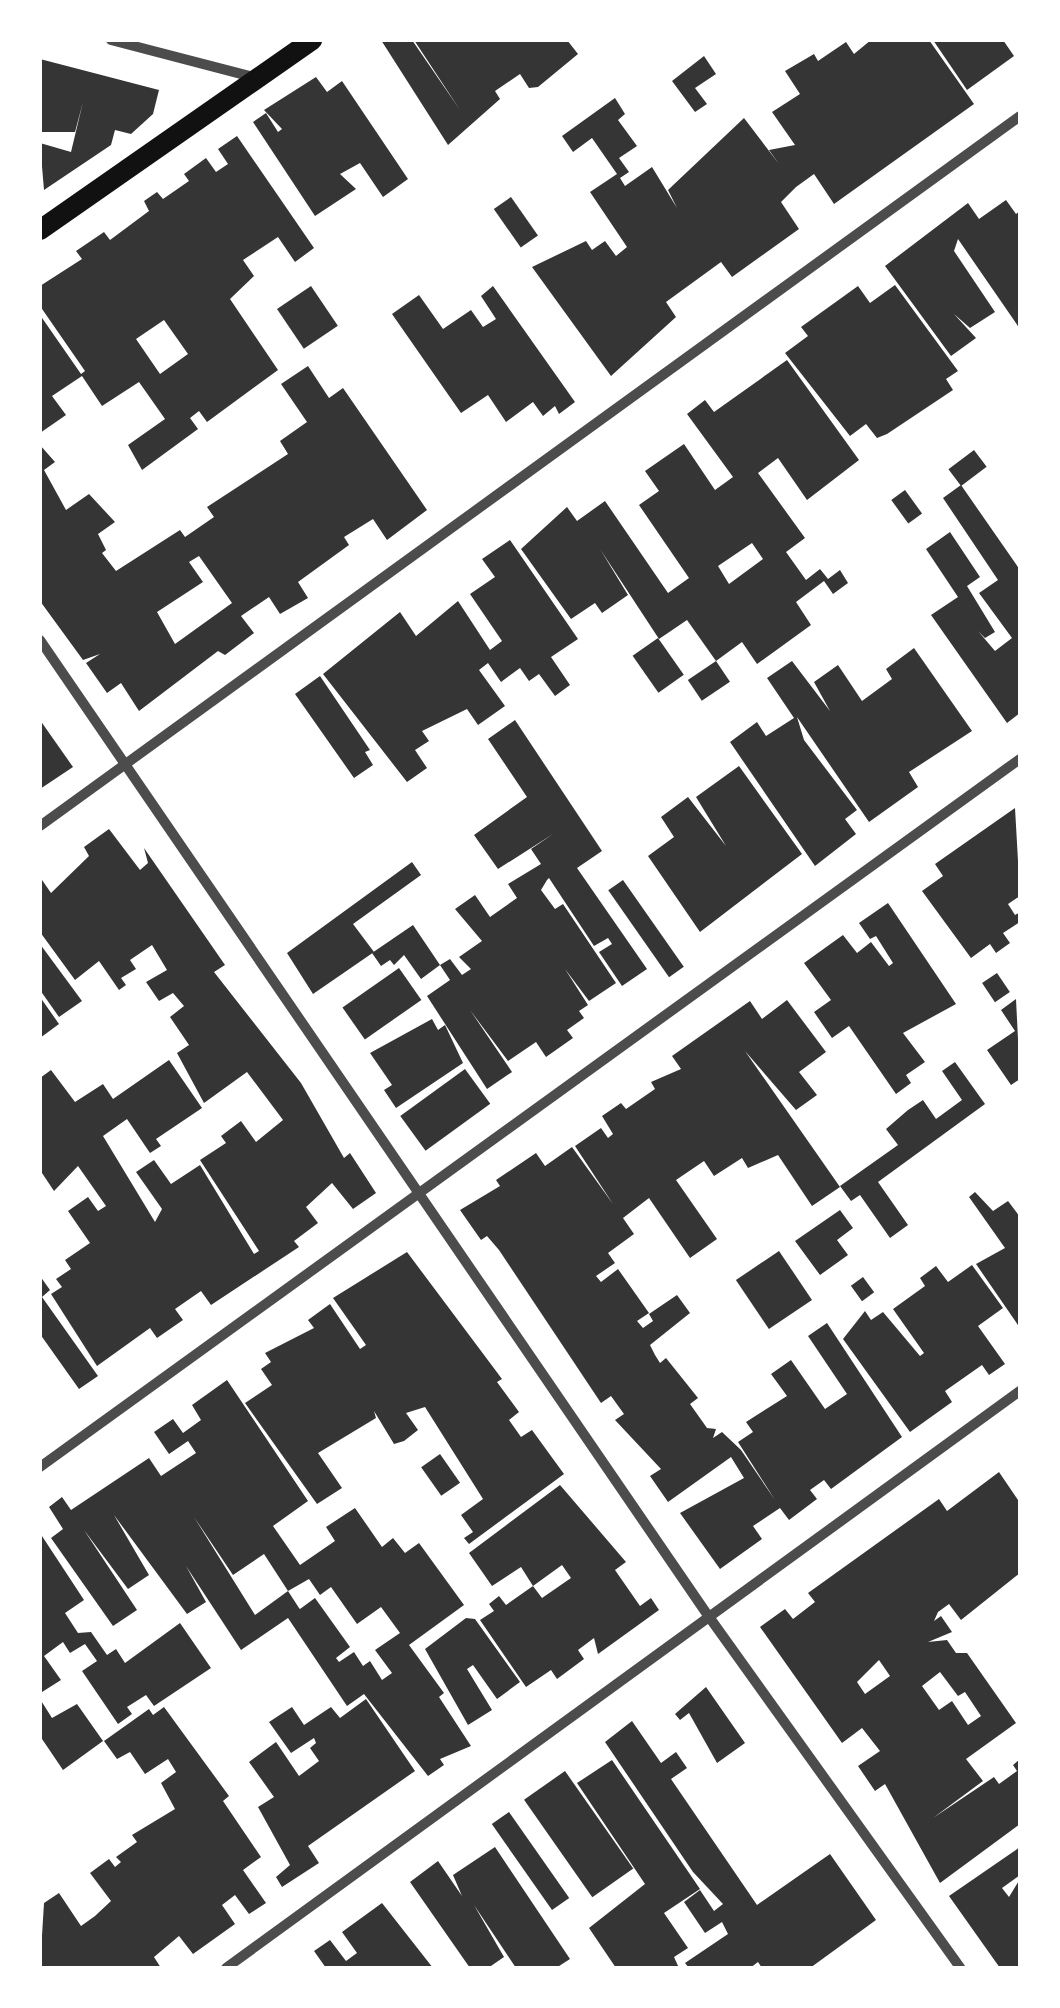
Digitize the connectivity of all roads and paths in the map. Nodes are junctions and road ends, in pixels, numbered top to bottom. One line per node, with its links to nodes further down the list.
1 (110, 40): 3 (street)
2 (312, 40): 3 (main road)
3 (258, 78): 5 (main road)
4 (1020, 116): 8 (street)
5 (40, 230)
6 (40, 640): 8 (street)
7 (1020, 759): 10 (street)
8 (128, 762): 9 (street); 10 (street)
9 (40, 826)
10 (418, 1193): 12 (street); 13 (street)
11 (1020, 1391): 13 (street)
12 (40, 1467)
13 (706, 1614): 14 (street); 15 (street)
14 (226, 1968)
15 (960, 1968)

